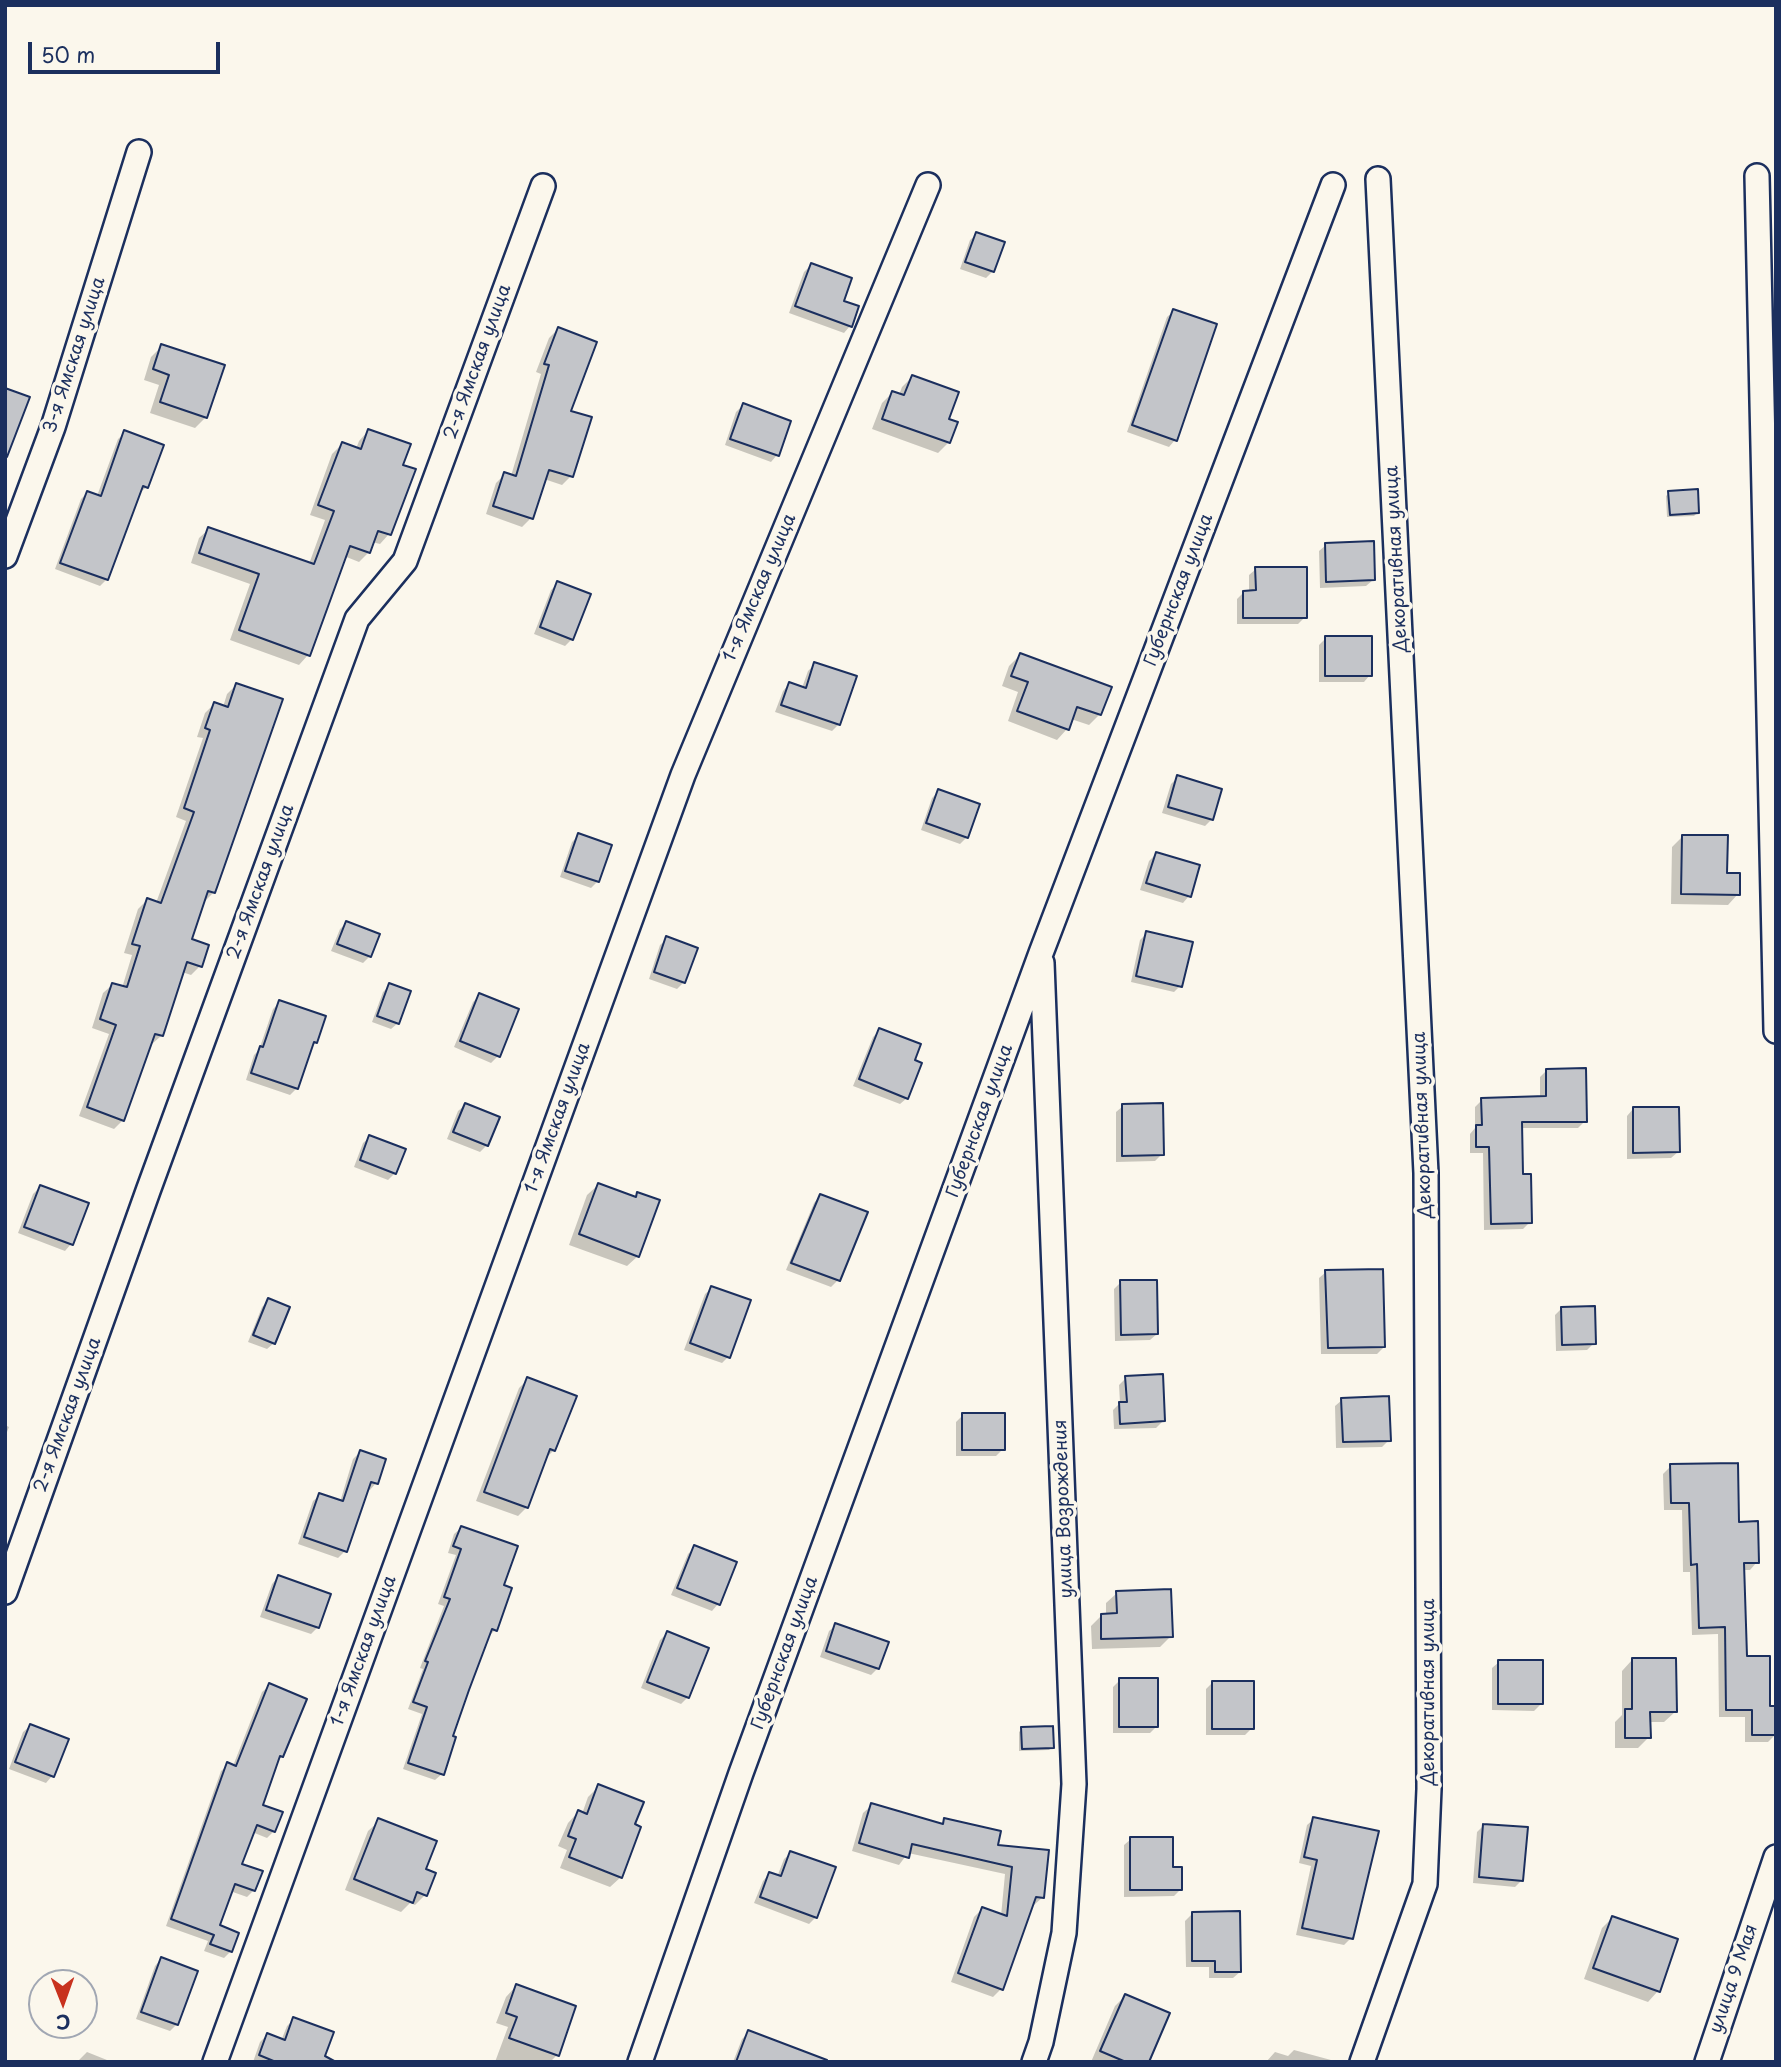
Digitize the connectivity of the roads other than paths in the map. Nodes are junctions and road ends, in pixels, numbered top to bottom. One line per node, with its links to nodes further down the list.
1 (139, 152): 7 (street, 3-я Ямская улица)
2 (1757, 176): 9 (street)
3 (1378, 179): 15 (street, Декоративная улица)
4 (928, 185): 12 (street, 1-я Ямская улица)
5 (1333, 185): 8 (street, Губернская улица)
6 (543, 186): 10 (street, 2-я Ямская улица)
7 (5, 556)
8 (1041, 953): 13 (street, Губернская улица); 14 (street, улица Возрождения)
9 (1776, 1031)
10 (5, 1592)
11 (1776, 1857): 16 (street, улица 9 Мая)
12 (215, 2062)
13 (640, 2062)
14 (1034, 2062)
15 (1362, 2062)
16 (1707, 2062)

